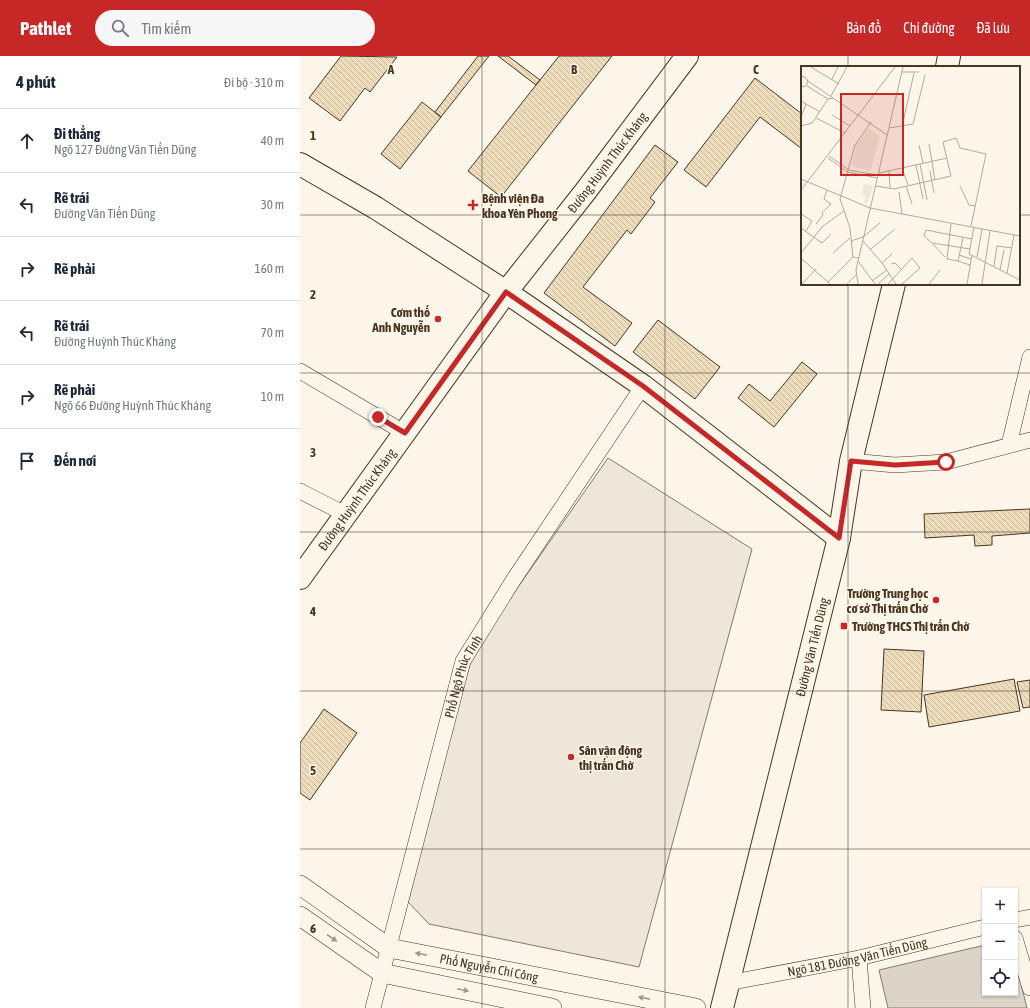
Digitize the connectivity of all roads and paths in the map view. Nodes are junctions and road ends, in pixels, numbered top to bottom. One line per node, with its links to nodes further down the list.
1 (687, 56): 6 (main road, Đường Huỳnh Thúc Kháng)
2 (949, 56): 3 (main road)
3 (946, 66)
4 (300, 164): 6 (main road)
5 (894, 285): 13 (main road, Đường Văn Tiến Dũng)
6 (506, 292): 9 (main road); 10 (main road, Đường Huỳnh Thúc Kháng)
7 (1030, 357): 12 (street)
8 (300, 371): 10 (street)
9 (643, 386): 16 (main road); 23 (street, Phố Ngô Phúc Tinh)
10 (405, 433): 15 (main road, Đường Huỳnh Thúc Kháng)
11 (1030, 440): 12 (street)
12 (1009, 445): 13 (street)
13 (851, 461): 16 (main road, Đường Văn Tiến Dũng)
14 (300, 491): 15 (street)
15 (345, 514): 17 (main road, Đường Huỳnh Thúc Kháng)
16 (839, 538): 27 (main road, Đường Văn Tiến Dũng)
17 (300, 578)
18 (300, 885): 23 (street, Phố Nguyễn Chí Công)
19 (300, 916): 26 (street, Phố Nguyễn Chí Công, one-way to 26)
20 (1030, 917): 21 (street)
21 (1018, 919)
22 (982, 928): 25 (street, Ngõ 181 Đường Văn Tiến Dũng)
23 (390, 948): 26 (street, Phố Ngô Phúc Tinh); 31 (street, Phố Nguyễn Chí Công, one-way to 23)
24 (1018, 948): 28 (street)
25 (859, 958): 27 (street, Ngõ 181 Đường Văn Tiến Dũng); 33 (street)
26 (382, 973): 29 (street, Phố Ngô Phúc Tinh); 30 (street, Phố Nguyễn Chí Công, one-way to 30)
27 (728, 983): 32 (main road, Đường Văn Tiến Dũng)
28 (1030, 988)
29 (373, 1008)
30 (552, 1008)
31 (696, 1008)
32 (722, 1008)
33 (863, 1008)

